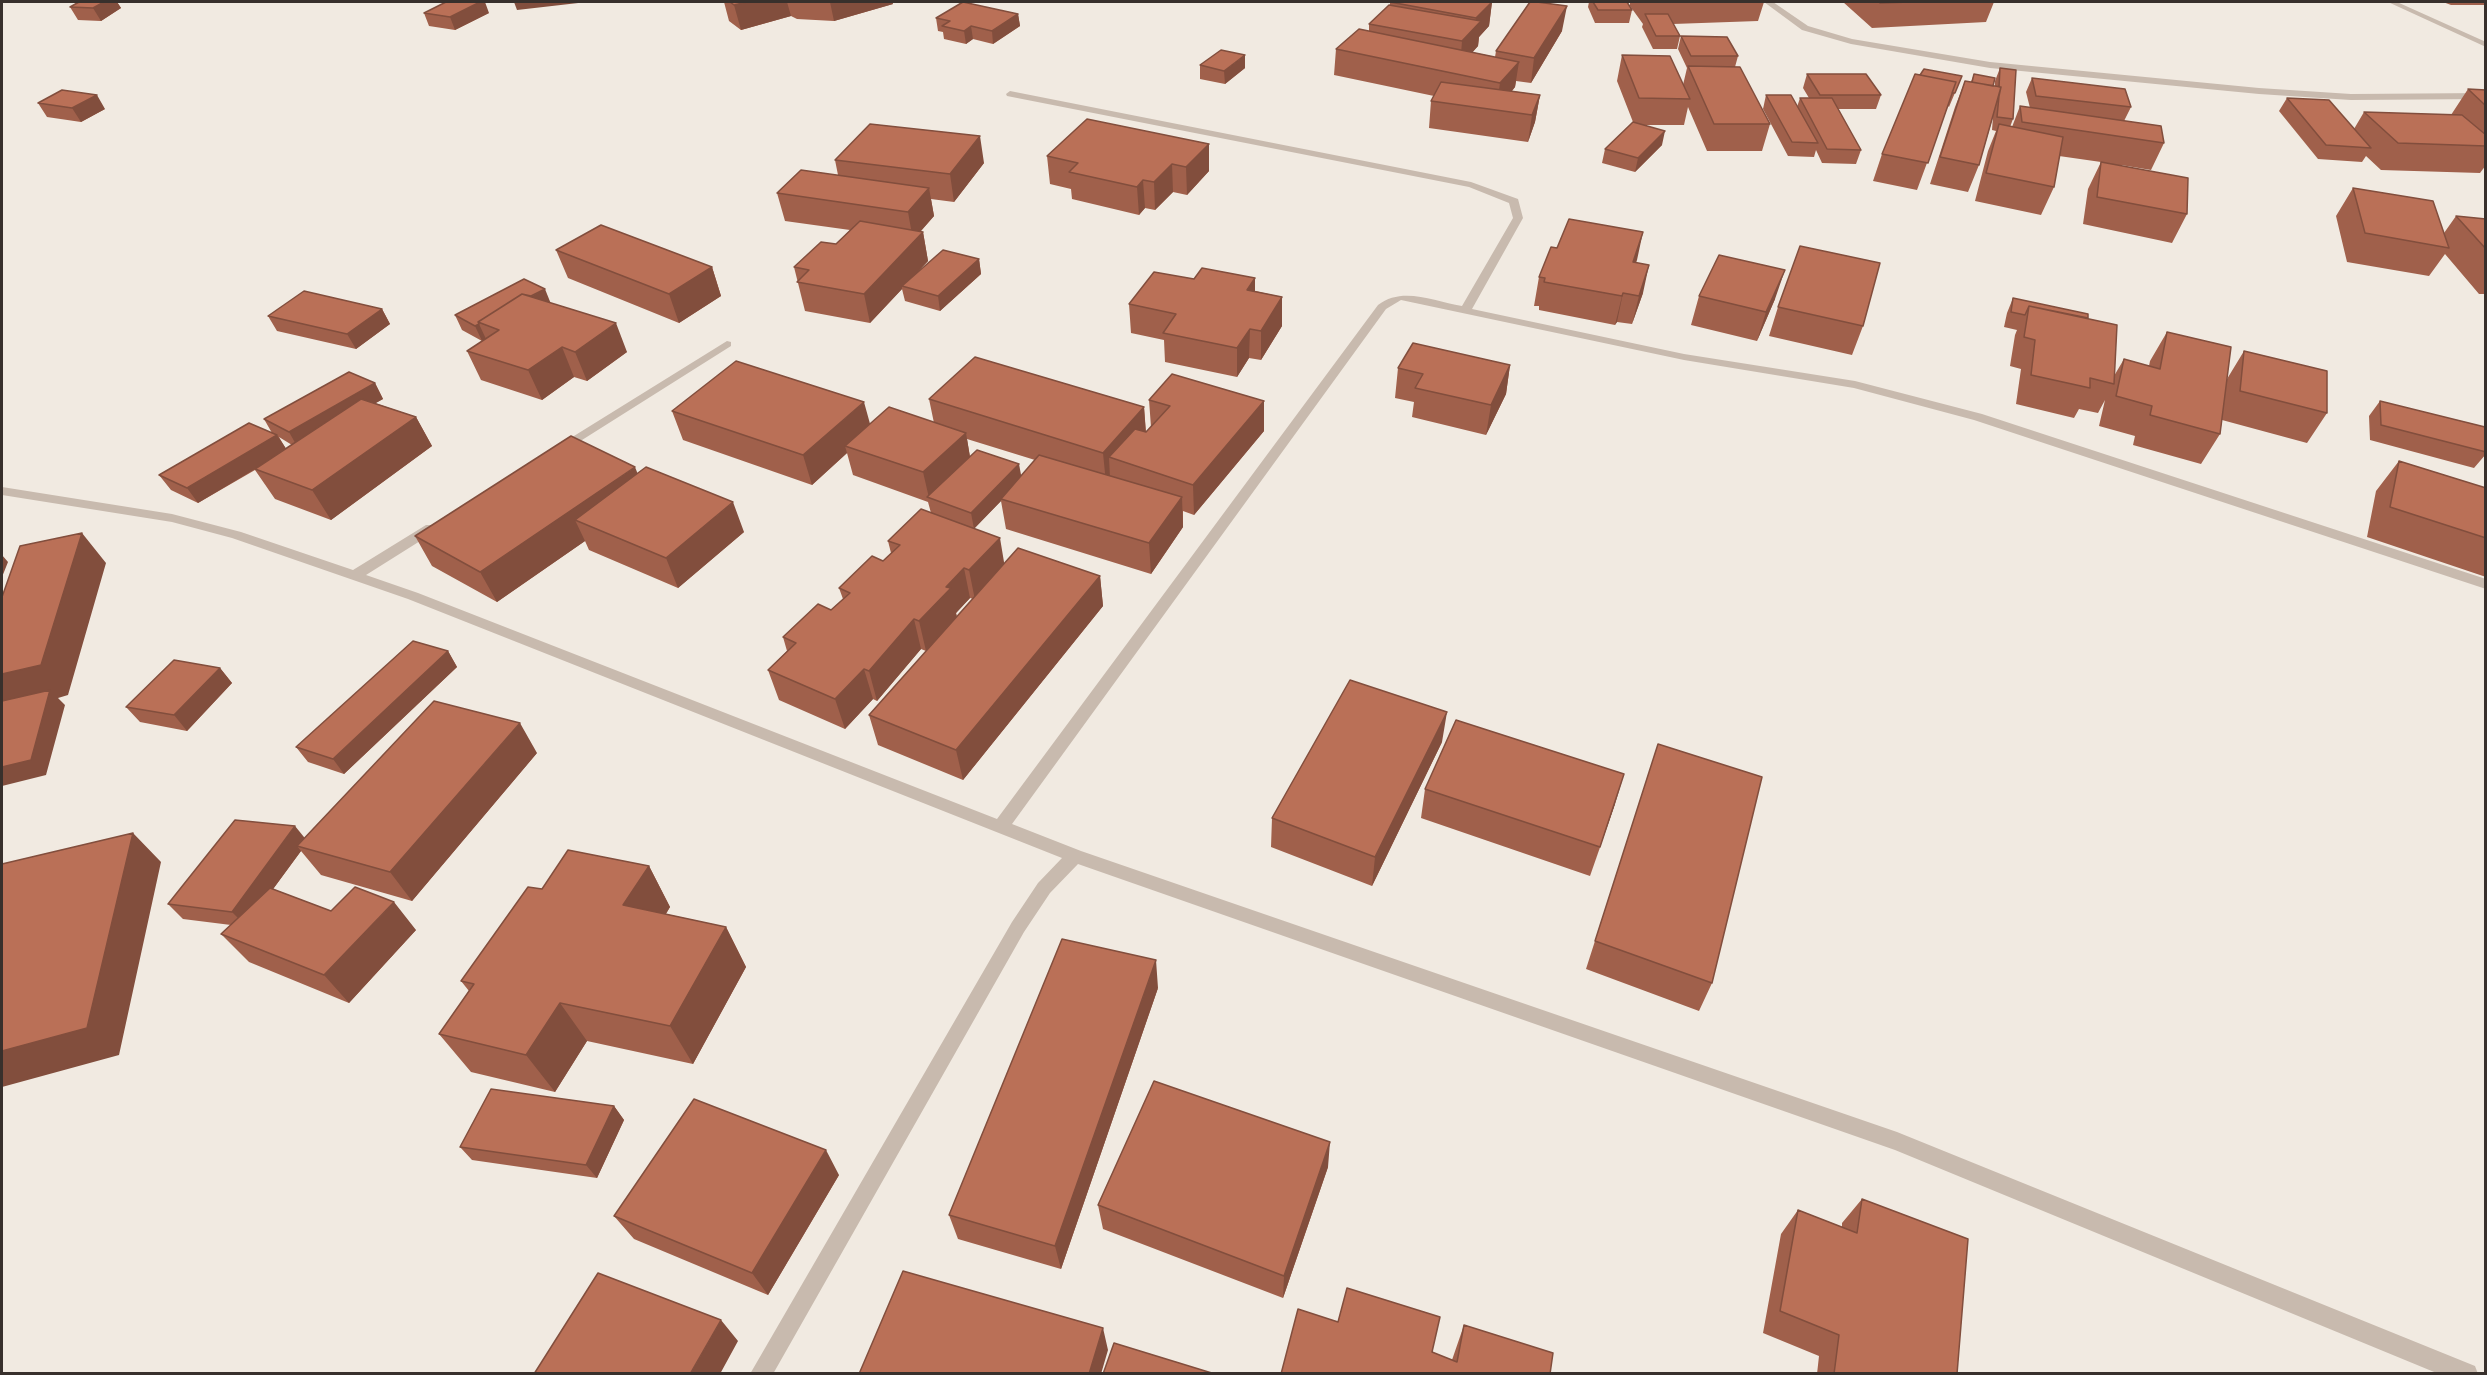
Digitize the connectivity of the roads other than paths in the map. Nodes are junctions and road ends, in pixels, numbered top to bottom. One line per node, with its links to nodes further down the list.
1 (1768, 2): 5 (street)
2 (2392, 2): 3 (street)
3 (2486, 45)
4 (1010, 94): 6 (street)
5 (2486, 96)
6 (1464, 312): 12 (street); 13 (street)
7 (727, 344): 8 (street)
8 (546, 456)
9 (2, 491): 11 (street)
10 (445, 519): 11 (street)
11 (355, 575): 13 (street)
12 (2486, 584)
13 (1001, 826): 14 (street)
14 (1075, 855): 15 (street); 16 (street)
15 (761, 1374)
16 (2467, 1374)

